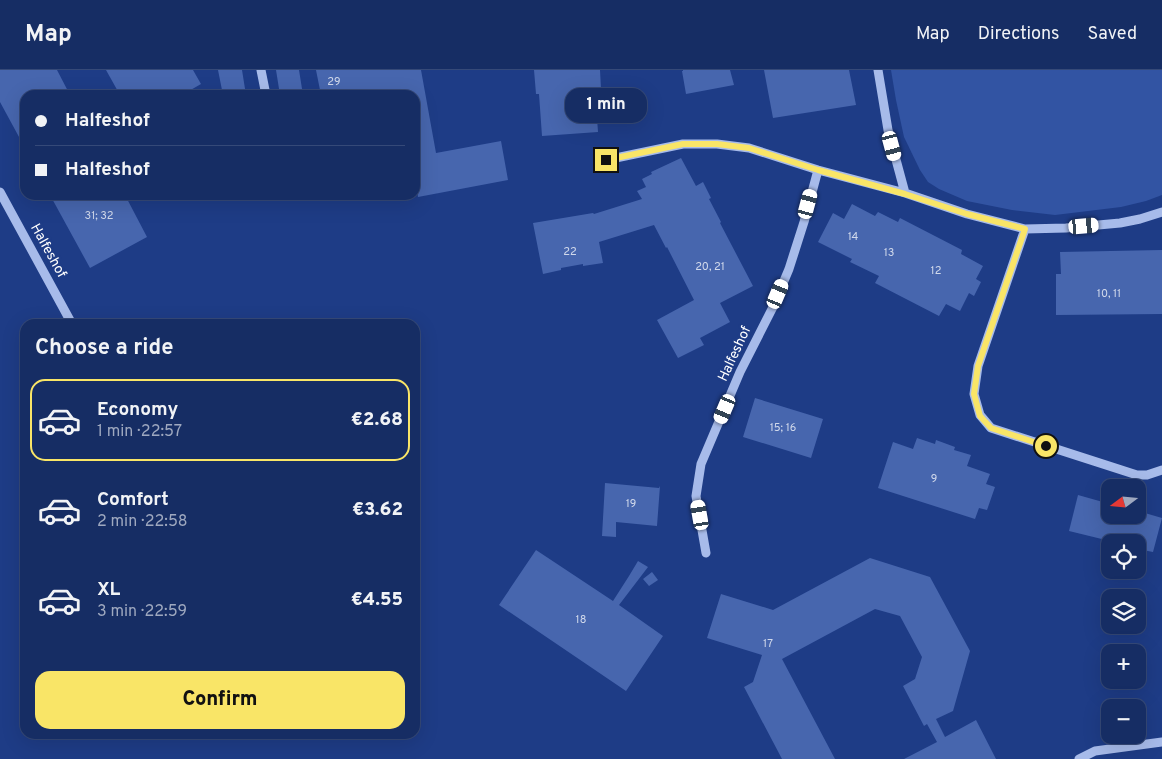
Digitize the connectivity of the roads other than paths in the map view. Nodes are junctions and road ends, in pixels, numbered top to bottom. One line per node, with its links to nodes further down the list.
1 (261, 70): 3 (street)
2 (878, 70): 7 (street)
3 (265, 90)
4 (606, 160): 5 (street)
5 (818, 170): 7 (street); 12 (street, Halfeshof)
6 (0, 192): 10 (street, Halfeshof)
7 (905, 194): 9 (street)
8 (1162, 212): 9 (street)
9 (1025, 229): 11 (street)
10 (69, 319)
11 (1162, 470)
12 (706, 553)
13 (1162, 742): 14 (street)
14 (1079, 759)

